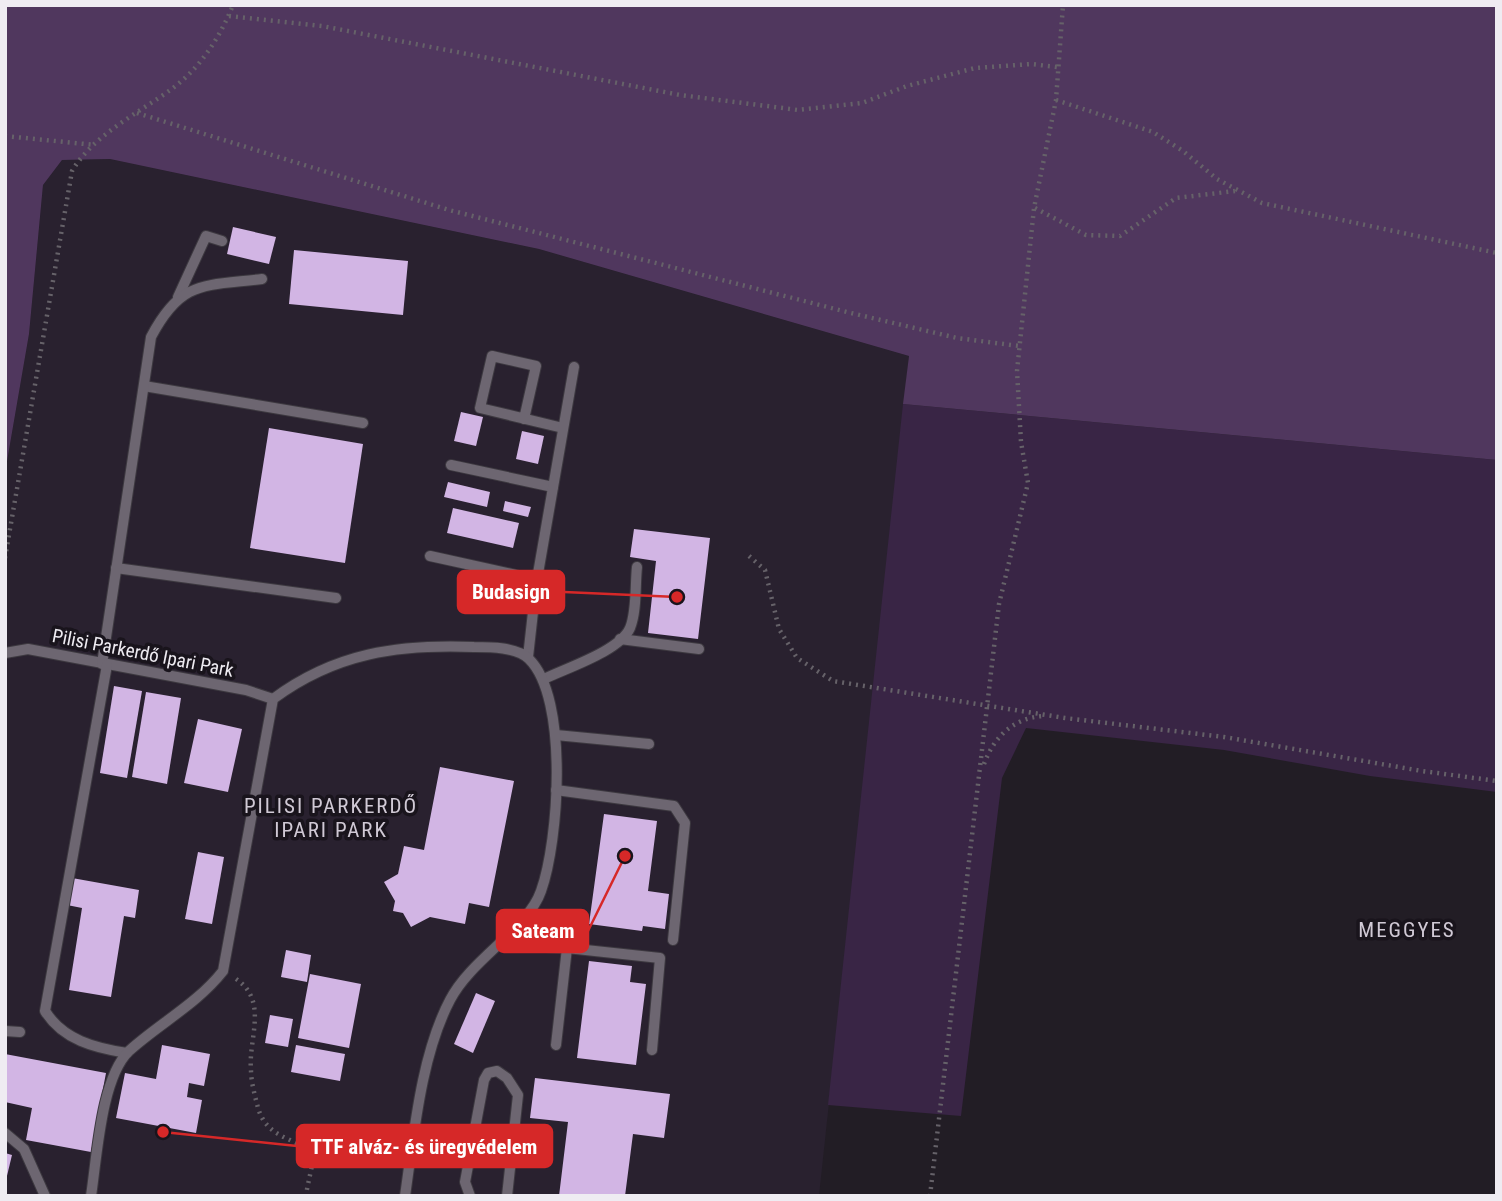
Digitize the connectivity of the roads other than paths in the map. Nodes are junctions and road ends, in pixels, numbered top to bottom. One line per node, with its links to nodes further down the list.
1 (222, 240): 3 (lane)
2 (262, 279): 3 (lane)
3 (178, 297): 5 (lane)
4 (574, 367): 8 (lane)
5 (144, 386): 7 (lane); 13 (lane)
6 (524, 419): 6 (lane); 8 (lane)
7 (363, 423)
8 (564, 428): 10 (lane)
9 (451, 465): 10 (lane)
10 (553, 487): 14 (lane)
11 (430, 556): 14 (lane)
12 (637, 567): 16 (lane)
13 (116, 568): 15 (lane); 20 (lane)
14 (536, 585): 19 (lane)
15 (336, 598)
16 (621, 639): 17 (lane); 21 (lane)
17 (699, 649)
18 (5, 653): 20 (lane, Pilisi Parkerdő Ipari Park)
19 (528, 657): 21 (lane); 22 (lane)
20 (105, 664): 22 (lane, Pilisi Parkerdő Ipari Park); 33 (lane)
21 (544, 679): 23 (lane)
22 (273, 699): 33 (lane)
23 (556, 735): 24 (lane); 25 (lane)
24 (649, 744)
25 (556, 790): 26 (lane); 27 (lane)
26 (508, 932): 28 (lane); 37 (lane)
27 (673, 940)
28 (567, 948): 31 (lane); 32 (lane)
29 (5, 1031): 30 (lane)
30 (20, 1032)
31 (556, 1045)
32 (652, 1050)
33 (127, 1053): 36 (lane)
34 (5, 1133): 35 (lane)
35 (45, 1196)
36 (91, 1196)
37 (405, 1196)
38 (470, 1196): 39 (lane)
39 (507, 1196)

